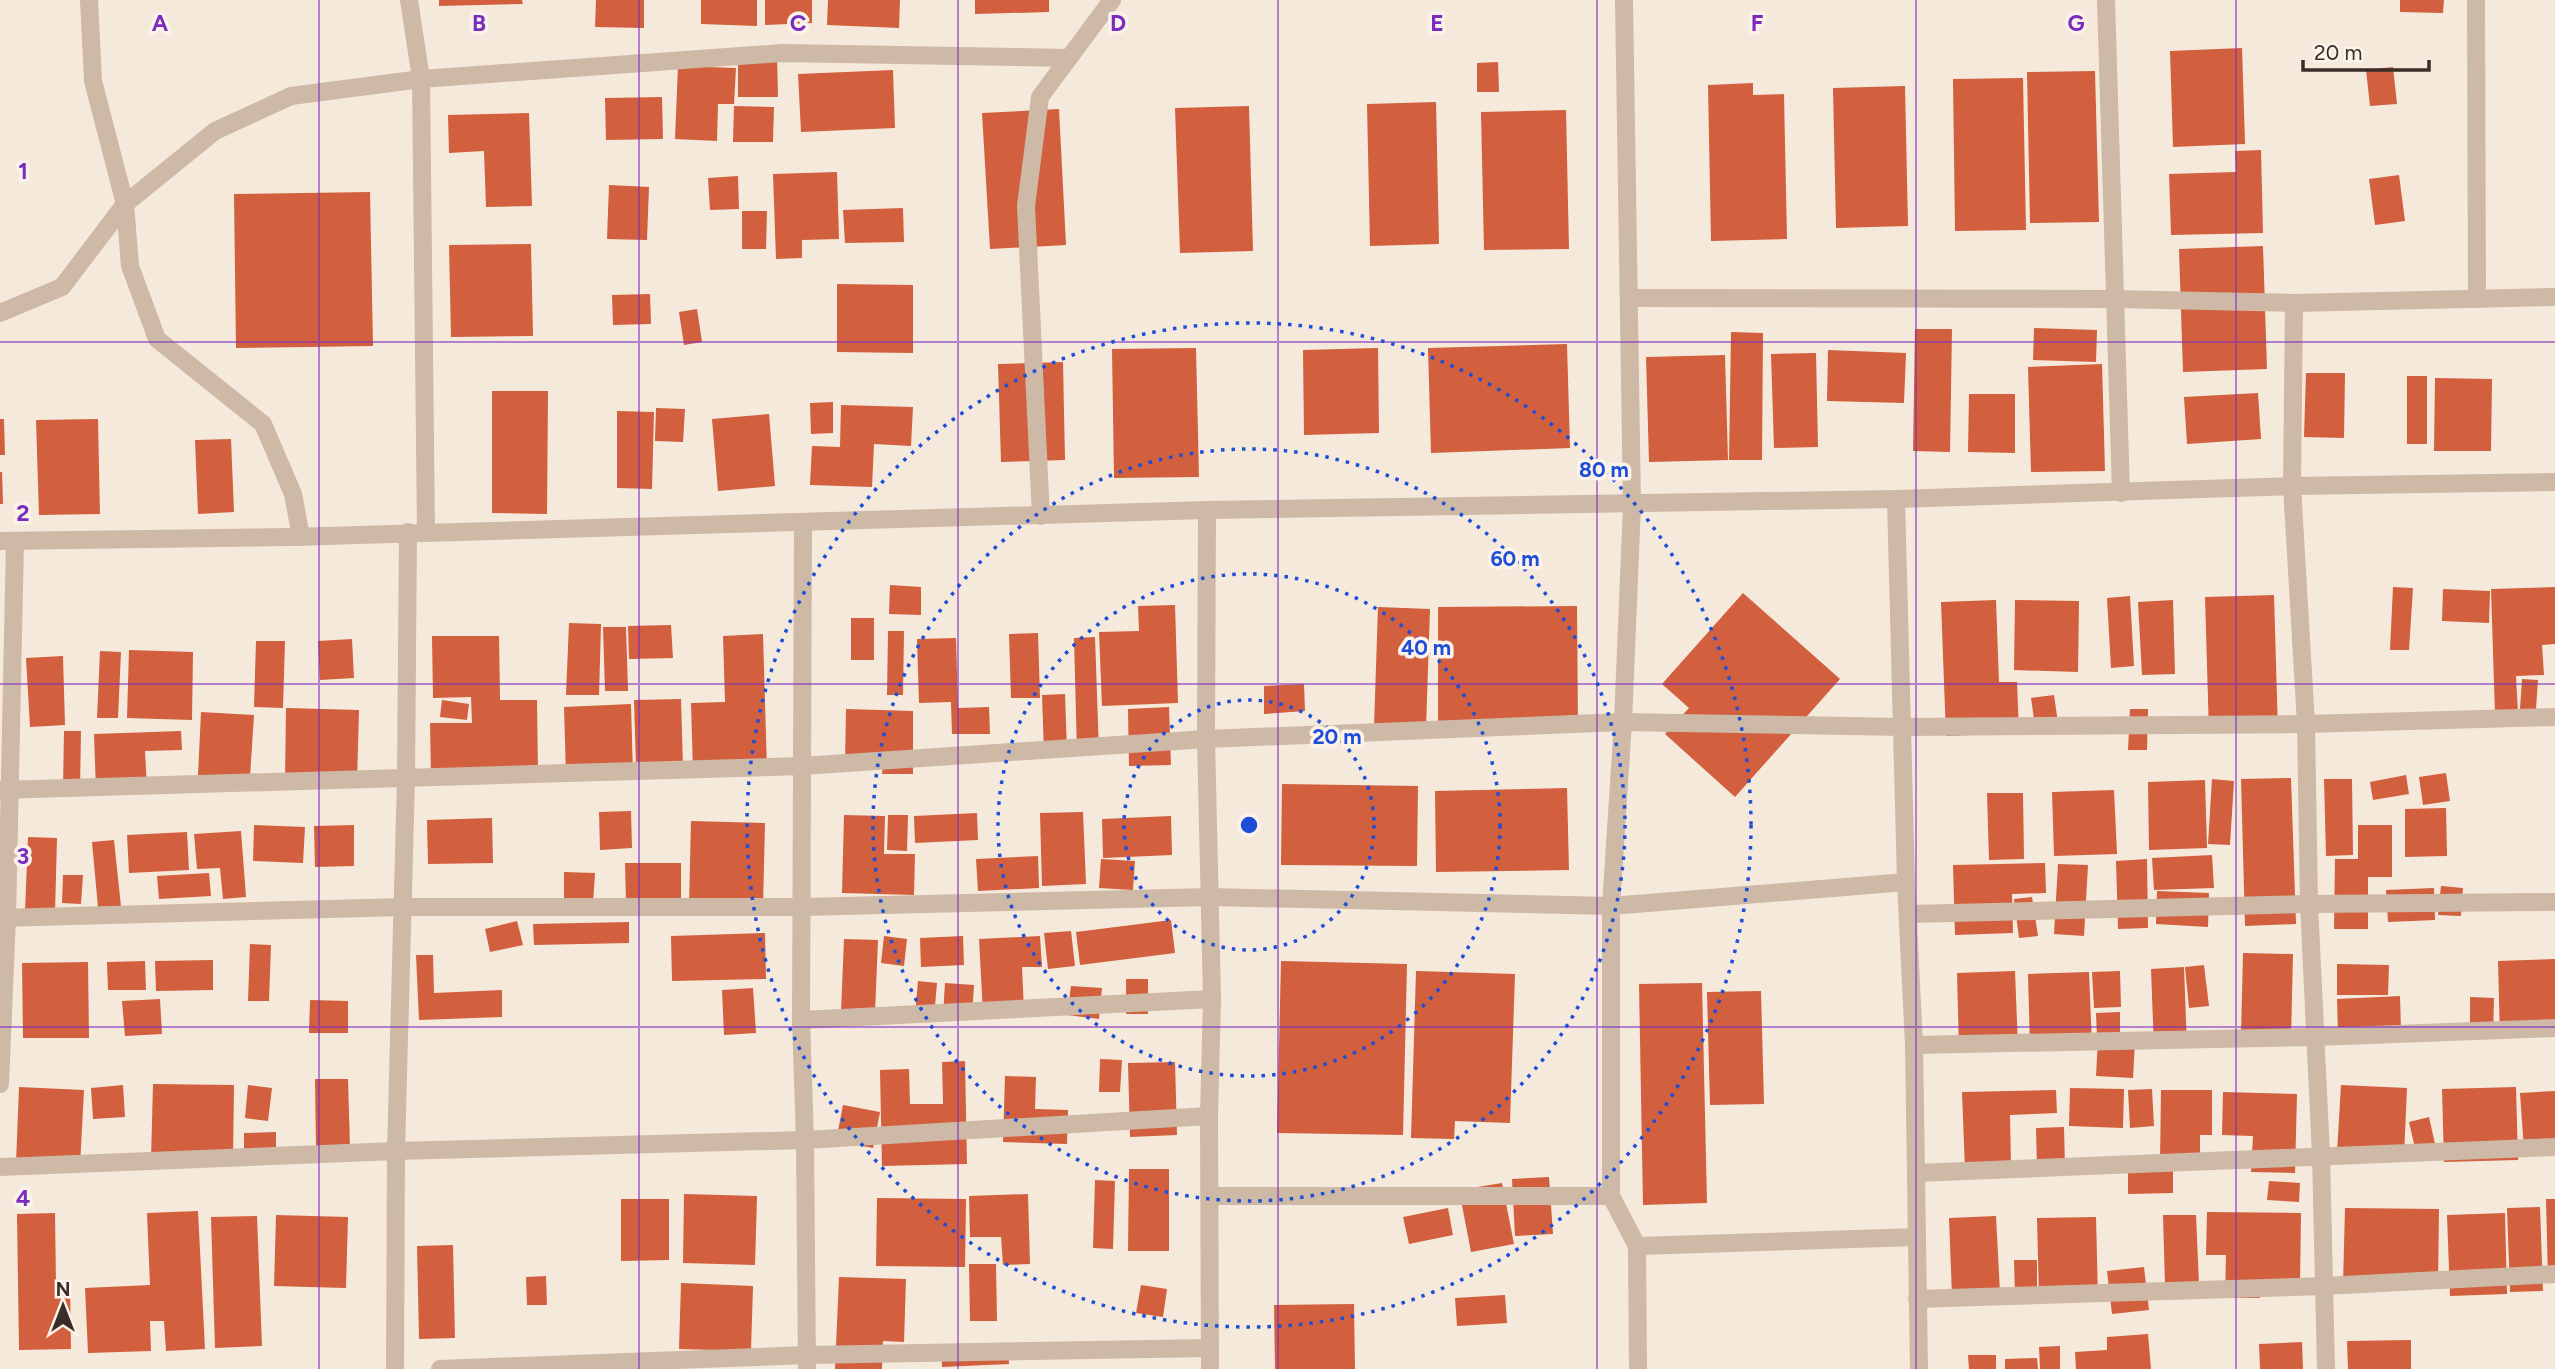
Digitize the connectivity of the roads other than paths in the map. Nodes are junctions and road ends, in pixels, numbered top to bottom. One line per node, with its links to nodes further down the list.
1 (89, 0): 9 (street)
2 (409, 0): 8 (street)
3 (1112, 0): 7 (street)
4 (1624, 0): 11 (street)
5 (2106, 0): 12 (street)
6 (2476, 0): 13 (street)
7 (1069, 58): 8 (street); 22 (street)
8 (421, 79): 9 (street); 24 (street)
9 (125, 204): 15 (street); 25 (street)
10 (2555, 297): 13 (street)
11 (1629, 298): 12 (street); 20 (street)
12 (2114, 299): 14 (street); 18 (street)
13 (2477, 299): 14 (street)
14 (2294, 303): 17 (street)
15 (0, 313)
16 (2555, 482): 17 (street)
17 (2292, 486): 18 (street); 29 (street)
18 (2121, 493): 19 (street)
19 (1896, 499): 20 (street); 30 (street)
20 (1632, 505): 21 (street); 28 (street)
21 (1207, 510): 22 (street); 31 (street)
22 (1041, 516): 23 (street)
23 (803, 523): 24 (street); 32 (street)
24 (417, 532): 25 (street); 33 (street)
25 (301, 537): 26 (street)
26 (7, 541): 34 (street)
27 (2555, 717): 29 (street)
28 (1623, 722): 30 (street); 31 (street); 39 (street)
29 (2306, 724): 30 (street); 38 (street)
30 (1904, 727): 35 (street)
31 (1206, 739): 32 (street); 36 (street)
32 (802, 766): 33 (street); 41 (street)
33 (406, 779): 34 (street); 40 (street)
34 (4, 790): 43 (street)
35 (1906, 882): 39 (street); 42 (street)
36 (1210, 897): 39 (street); 41 (street); 44 (street)
37 (2555, 902): 38 (street)
38 (2309, 904): 42 (street); 47 (street)
39 (1611, 906): 59 (street)
40 (403, 907): 41 (street); 43 (street); 54 (street)
41 (802, 907): 45 (street)
42 (1910, 914): 48 (street)
43 (3, 918): 49 (street)
44 (1212, 999): 45 (street); 51 (street)
45 (801, 1020): 52 (street)
46 (2555, 1028): 47 (street)
47 (2316, 1037): 48 (street); 55 (street)
48 (1914, 1045): 57 (street)
49 (0, 1048): 50 (street)
50 (0, 1084)
51 (1209, 1116): 52 (street); 58 (street)
52 (805, 1140): 54 (street); 66 (street)
53 (2555, 1147): 55 (street)
54 (396, 1151): 56 (street); 67 (street)
55 (2321, 1155): 57 (street); 63 (street)
56 (0, 1167)
57 (1917, 1173): 60 (street)
58 (1210, 1196): 59 (street); 65 (street)
59 (1611, 1196): 61 (street)
60 (1916, 1237): 61 (street); 64 (street)
61 (1637, 1246): 70 (street)
62 (2555, 1274): 63 (street)
63 (2324, 1286): 64 (street); 72 (street)
64 (1917, 1299): 71 (street)
65 (1209, 1348): 66 (street); 69 (street)
66 (807, 1362): 68 (street)
67 (395, 1369)
68 (440, 1369)
69 (1210, 1369)
70 (1638, 1369)
71 (1919, 1369)
72 (2326, 1369)

